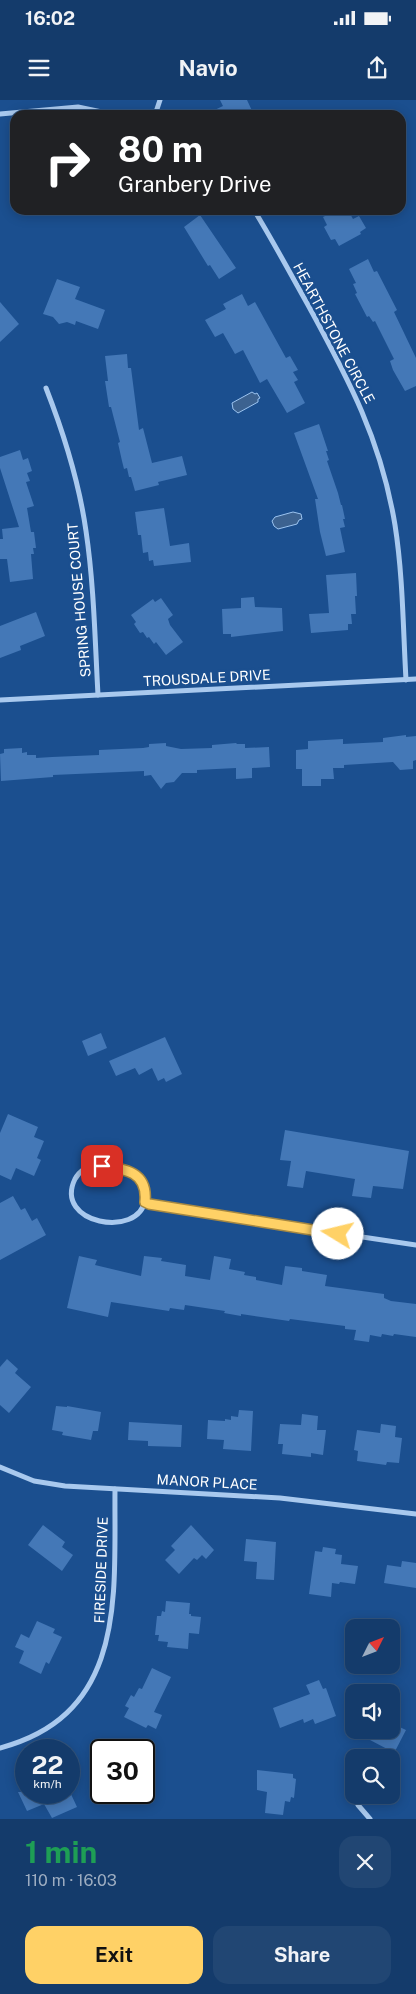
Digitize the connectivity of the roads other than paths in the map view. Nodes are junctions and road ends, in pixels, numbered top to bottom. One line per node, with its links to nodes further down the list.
1 (32, 110): 2 (street)
2 (92, 110)
3 (257, 215): 6 (street, HEARTHSTONE CIRCLE)
4 (46, 388): 7 (street, SPRING HOUSE COURT)
5 (416, 679): 6 (street, TROUSDALE DRIVE)
6 (406, 680): 7 (street, TROUSDALE DRIVE)
7 (98, 695): 8 (street, TROUSDALE DRIVE)
8 (0, 700)
9 (145, 1202): 9 (street); 10 (street)
10 (416, 1245)
11 (0, 1467): 12 (street, MANOR PLACE)
12 (115, 1489): 13 (street, MANOR PLACE); 14 (street, FIRESIDE DRIVE)
13 (416, 1514)
14 (0, 1748)
15 (358, 1805): 16 (street)
16 (370, 1819)

